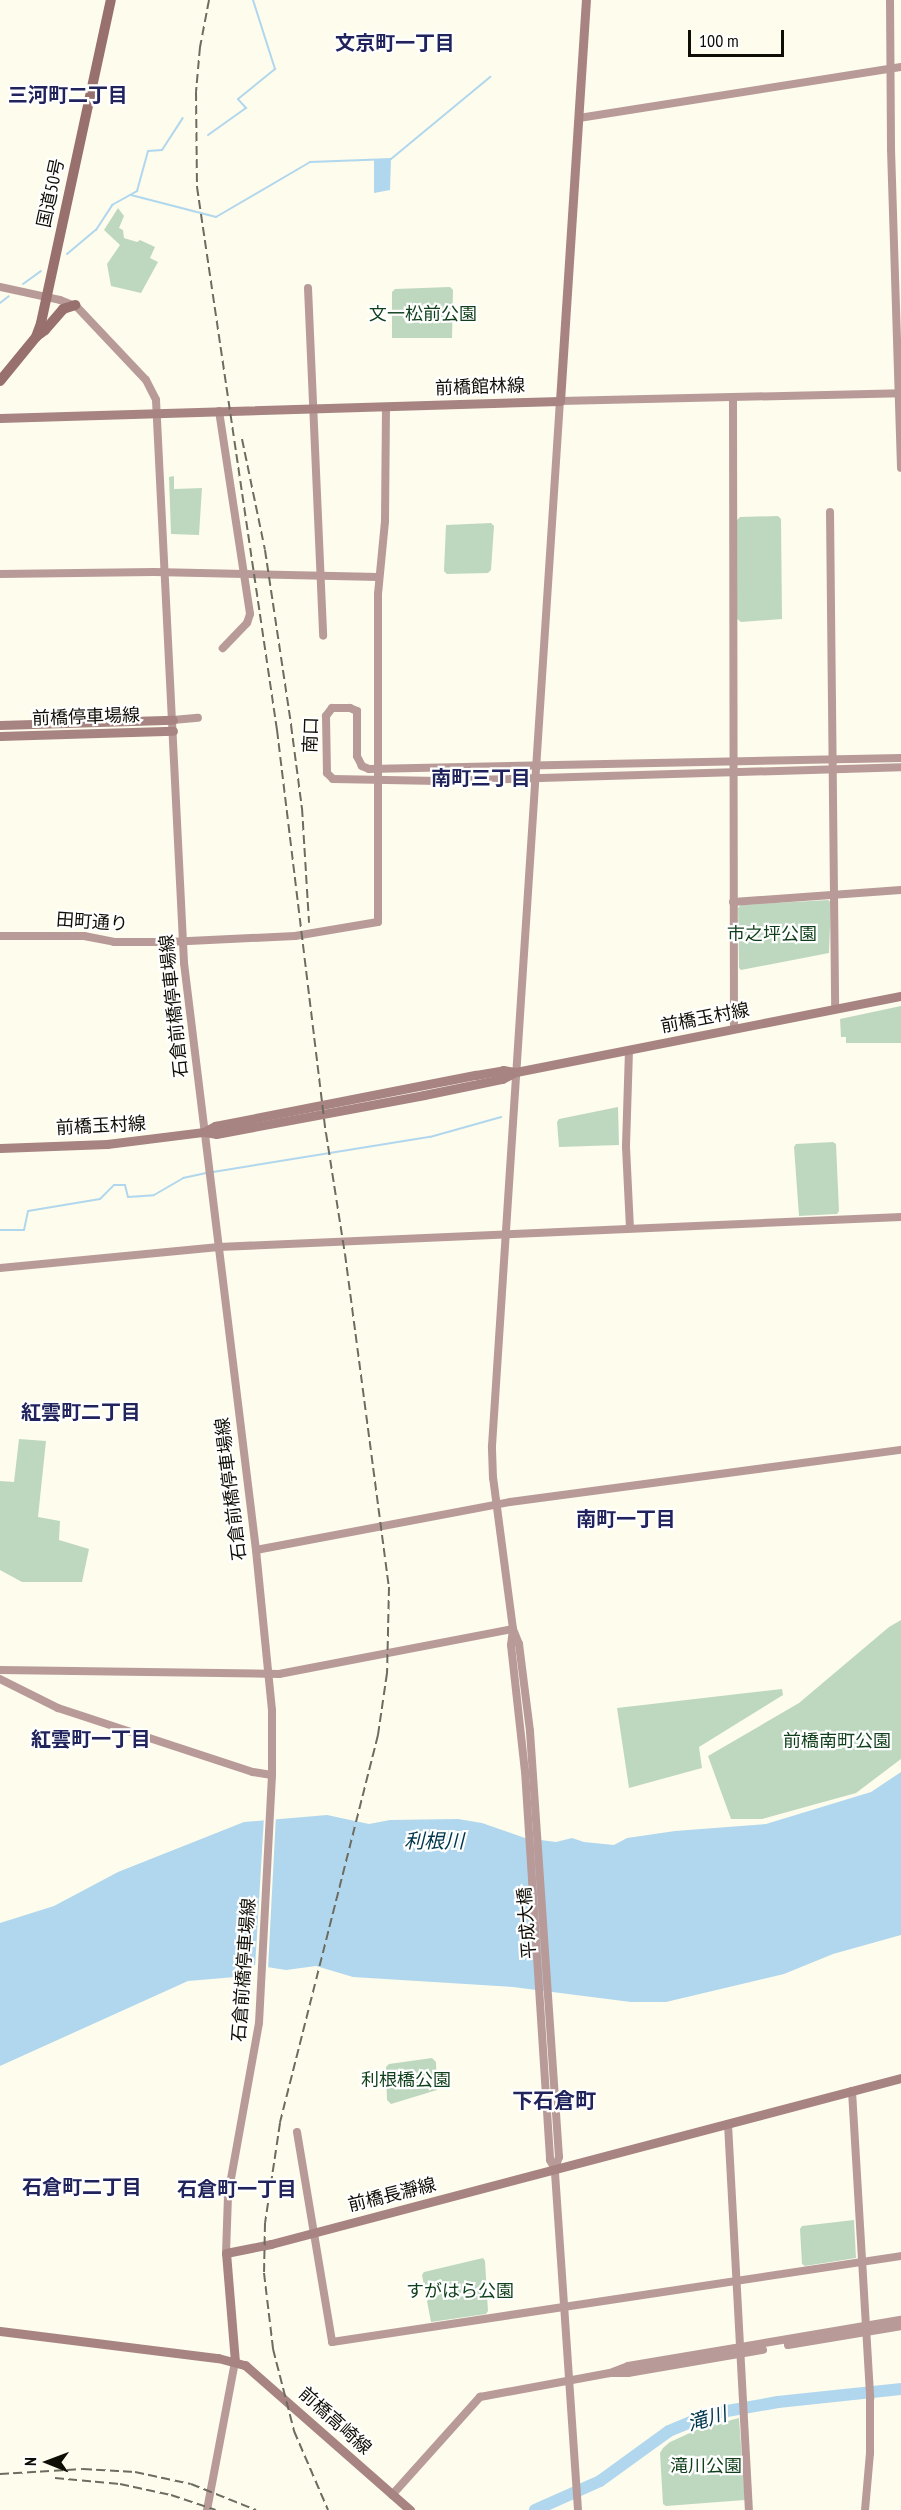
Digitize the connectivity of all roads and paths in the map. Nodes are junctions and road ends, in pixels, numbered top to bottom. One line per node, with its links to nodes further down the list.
1 (111, 0): 9 (highway, 国道50号)
2 (586, 0): 6 (main road)
3 (890, 0): 5 (street)
4 (901, 68): 5 (street)
5 (890, 69): 6 (street); 13 (street)
6 (579, 118): 15 (main road)
7 (0, 287): 9 (street)
8 (308, 288): 17 (street)
9 (46, 297): 10 (street); 11 (highway, 国道50号)
10 (75, 305): 11 (highway); 19 (street, 石倉前橋停車場線)
11 (36, 337): 12 (highway, 国道50号)
12 (0, 381)
13 (900, 393): 14 (street); 21 (street)
14 (733, 398): 15 (street); 38 (street)
15 (560, 401): 16 (main road, 前橋館林線); 37 (street, 平成大橋)
16 (386, 407): 17 (main road, 前橋館林線); 27 (street)
17 (312, 408): 18 (main road, 前橋館林線); 25 (street)
18 (219, 411): 19 (main road, 前橋館林線); 26 (street)
19 (156, 412): 20 (main road, 前橋館林線); 24 (street, 石倉前橋停車場線)
20 (0, 418)
21 (901, 468)
22 (830, 512): 36 (street)
23 (0, 574): 24 (street)
24 (165, 574): 26 (street); 31 (street, 石倉前橋停車場線)
25 (321, 575): 26 (street); 27 (street); 28 (street)
26 (245, 576): 29 (street)
27 (379, 577): 40 (street)
28 (323, 636)
29 (223, 648)
30 (198, 718): 31 (street)
31 (173, 720): 32 (main road, 前橋停車場線); 33 (street, 石倉前橋停車場線)
32 (0, 725)
33 (173, 731): 34 (main road, 前橋停車場線); 47 (street, 石倉前橋停車場線)
34 (0, 736)
35 (901, 758): 36 (street)
36 (834, 764): 38 (street); 39 (street); 44 (street)
37 (536, 766): 38 (street); 40 (street); 41 (street, 平成大橋)
38 (732, 766): 41 (street); 45 (street)
39 (901, 767)
40 (378, 769): 42 (street); 42 (street, 南口)
41 (535, 777): 42 (street); 52 (street, 平成大橋)
42 (378, 780): 47 (street, 田町通り)
43 (901, 890): 44 (street)
44 (834, 895): 45 (street); 49 (street)
45 (732, 902): 50 (street)
46 (0, 936): 47 (street, 田町通り)
47 (182, 941): 53 (street, 石倉前橋停車場線)
48 (901, 996): 49 (main road, 前橋玉村線)
49 (835, 1008): 50 (main road, 前橋玉村線)
50 (734, 1029): 51 (main road, 前橋玉村線)
51 (629, 1050): 52 (main road, 前橋玉村線); 56 (street)
52 (516, 1072): 53 (main road, 前橋玉村線); 57 (street, 平成大橋)
53 (204, 1132): 54 (main road, 前橋玉村線); 58 (street, 石倉前橋停車場線)
54 (0, 1148)
55 (901, 1217): 56 (street)
56 (630, 1228): 57 (street)
57 (506, 1234): 58 (street); 61 (street, 平成大橋)
58 (219, 1247): 59 (street); 62 (street, 石倉前橋停車場線)
59 (0, 1268)
60 (901, 1450): 61 (street)
61 (497, 1504): 62 (street); 63 (street, 平成大橋)
62 (256, 1550): 65 (street, 石倉前橋停車場線)
63 (513, 1629): 65 (street); 72 (street, 平成大橋)
64 (0, 1670): 65 (street)
65 (270, 1674): 67 (street, 石倉前橋停車場線)
66 (0, 1679): 67 (street)
67 (272, 1775): 74 (street, 石倉前橋停車場線)
68 (901, 2078): 69 (main road, 前橋長瀞線)
69 (852, 2091): 70 (main road, 前橋長瀞線); 76 (street)
70 (728, 2124): 72 (main road, 前橋長瀞線); 77 (street)
71 (297, 2132): 73 (street)
72 (555, 2169): 73 (main road, 前橋長瀞線); 78 (street, 平成大橋)
73 (314, 2232): 74 (main road, 前橋長瀞線); 78 (street)
74 (226, 2253): 84 (main road)
75 (901, 2256): 76 (street)
76 (862, 2262): 77 (street); 81 (street)
77 (738, 2280): 78 (street); 83 (street)
78 (563, 2307): 85 (street, 平成大橋)
79 (901, 2319): 81 (street)
80 (901, 2326): 81 (street)
81 (866, 2329): 83 (street); 91 (street)
82 (0, 2331): 84 (main road)
83 (741, 2351): 85 (street); 90 (street)
84 (235, 2362): 86 (main road, 前橋高崎線); 88 (street)
85 (568, 2381): 86 (street); 87 (street, 平成大橋)
86 (392, 2495): 89 (main road, 前橋高崎線)
87 (578, 2505)
88 (207, 2510)
89 (410, 2510)
90 (749, 2510)
91 (864, 2510)

